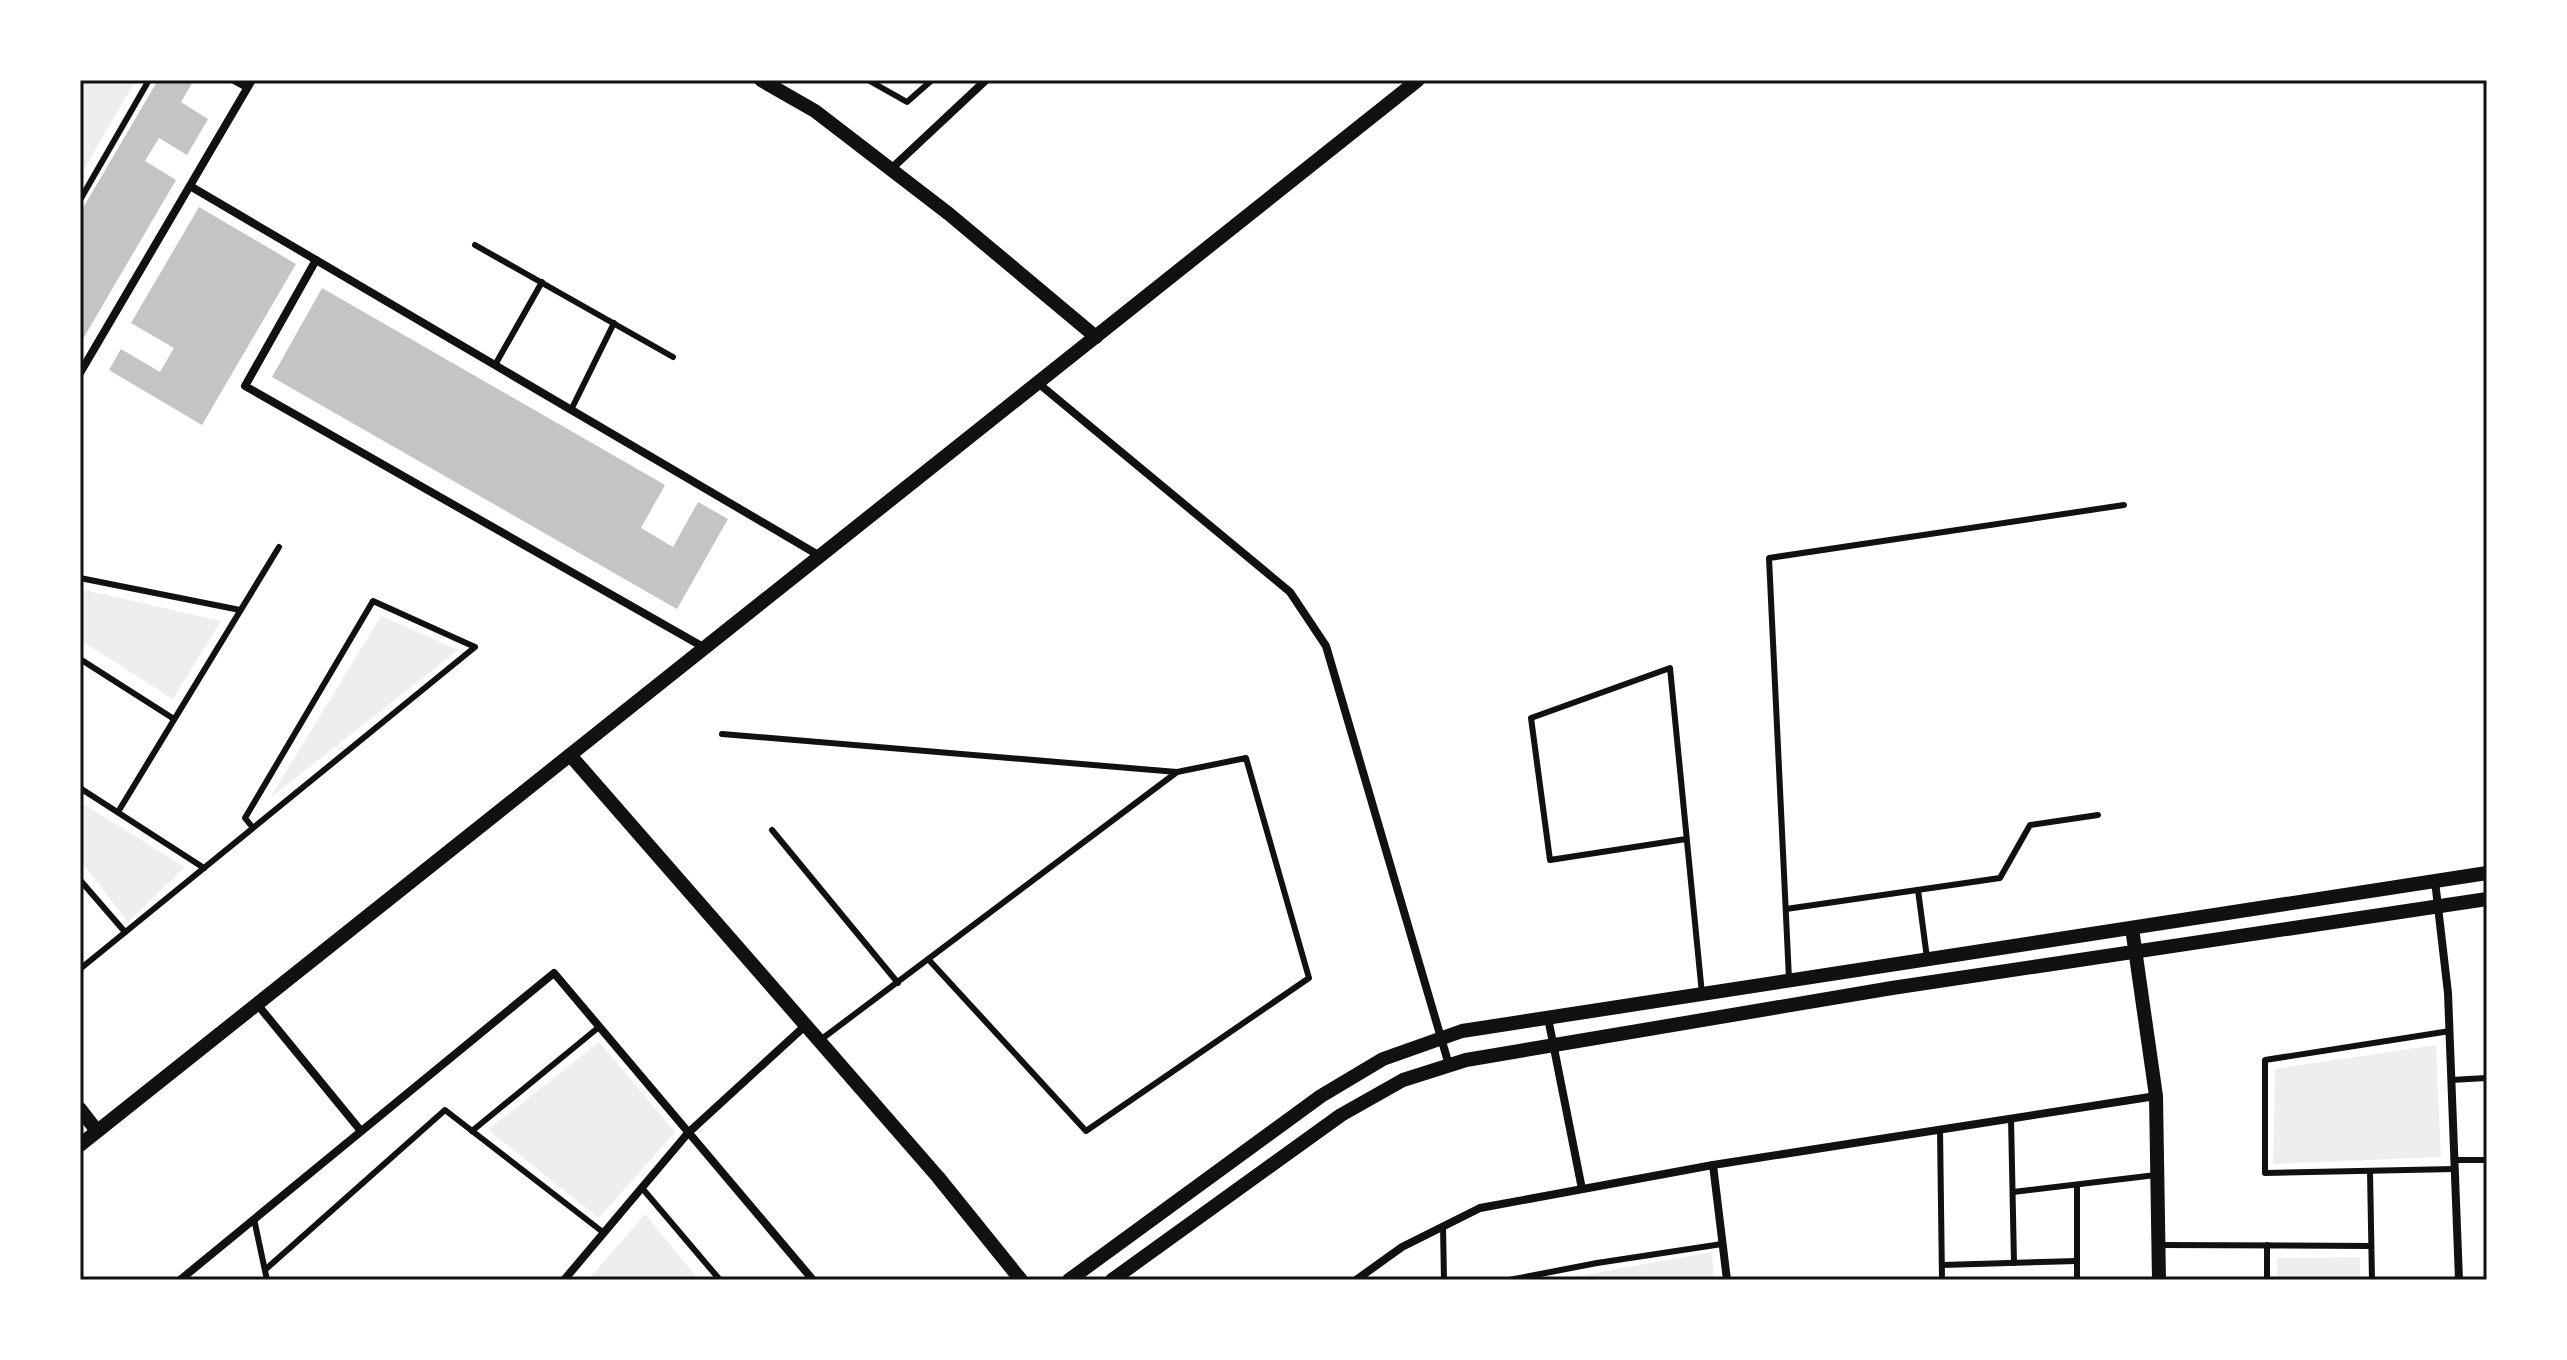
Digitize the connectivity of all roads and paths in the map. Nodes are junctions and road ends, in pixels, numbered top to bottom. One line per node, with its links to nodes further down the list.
1 (149, 80): 11 (lane)
2 (234, 80): 8 (street)
3 (761, 80): 9 (street)
4 (868, 80): 5 (lane)
5 (932, 80)
6 (986, 80): 9 (street)
7 (1418, 80): 16 (street)
8 (250, 84): 10 (street)
9 (891, 169): 16 (street)
10 (190, 186): 13 (street); 17 (street)
11 (80, 200)
12 (475, 245): 14 (lane)
13 (316, 260): 19 (street); 28 (street)
14 (542, 282): 15 (lane); 19 (lane)
15 (614, 323): 18 (lane); 22 (lane)
16 (1096, 337): 21 (street)
17 (84, 357): 20 (street)
18 (673, 357)
19 (495, 365): 22 (street)
20 (80, 373)
21 (1038, 383): 25 (street); 62 (street)
22 (571, 410): 25 (street)
23 (2124, 505): 47 (lane)
24 (279, 547): 27 (lane)
25 (820, 556): 28 (street)
26 (80, 578): 27 (lane)
27 (240, 610): 30 (lane)
28 (705, 648): 32 (street)
29 (80, 659): 30 (lane)
30 (174, 719): 35 (lane)
31 (722, 734): 33 (lane)
32 (570, 755): 57 (street); 59 (street)
33 (1177, 772): 51 (lane); 51 (lane)
34 (80, 788): 35 (lane)
35 (118, 812): 40 (lane)
36 (2098, 815): 44 (lane)
37 (253, 828): 37 (lane); 40 (lane)
38 (772, 830): 55 (lane)
39 (1686, 839): 39 (lane); 56 (lane)
40 (204, 868): 49 (lane)
41 (2487, 873): 43 (street)
42 (80, 880): 49 (lane)
43 (2435, 881): 46 (street); 48 (street)
44 (1918, 890): 47 (lane); 52 (lane)
45 (2487, 899): 46 (street)
46 (2438, 907): 50 (street); 61 (street)
47 (1786, 909): 54 (lane)
48 (2132, 928): 50 (street); 52 (street)
49 (125, 932): 53 (lane)
50 (2136, 952): 64 (street); 68 (street)
51 (929, 960): 55 (lane)
52 (1927, 960): 54 (street)
53 (80, 969)
54 (1789, 981): 56 (street)
55 (898, 983): 63 (lane)
56 (1702, 994): 58 (street)
57 (257, 1004): 72 (street); 73 (street)
58 (1548, 1018): 62 (street); 64 (street)
59 (806, 1025): 63 (street); 75 (street)
60 (599, 1027): 73 (street); 74 (lane); 75 (street)
61 (2450, 1031): 67 (street); 80 (lane)
62 (1441, 1039): 65 (street); 103 (street)
63 (819, 1041): 102 (street)
64 (1553, 1045): 65 (street); 84 (street)
65 (1449, 1065): 104 (street)
66 (2487, 1078): 67 (lane)
67 (2451, 1080): 78 (street)
68 (2156, 1096): 70 (street); 81 (street)
69 (80, 1109): 72 (street)
70 (2011, 1118): 71 (street); 85 (lane)
71 (1940, 1129): 79 (street); 95 (lane)
72 (97, 1131): 76 (street)
73 (361, 1131): 86 (street)
74 (472, 1131): 88 (lane); 96 (lane)
75 (688, 1133): 83 (street); 101 (street)
76 (80, 1145)
77 (2487, 1160): 78 (lane)
78 (2455, 1164): 80 (lane); 114 (street)
79 (1713, 1165): 84 (street); 89 (street)
80 (2370, 1171): 92 (lane)
81 (2157, 1175): 82 (lane); 90 (street)
82 (2077, 1185): 85 (lane); 93 (lane)
83 (642, 1188): 88 (street); 100 (lane)
84 (1582, 1189): 87 (street)
85 (2013, 1192): 94 (lane)
86 (254, 1219): 96 (lane); 97 (street)
87 (1443, 1226): 105 (street); 106 (lane)
88 (604, 1233): 99 (street)
89 (1722, 1244): 107 (lane); 108 (street)
90 (2158, 1245): 91 (lane); 111 (street)
91 (2267, 1245): 92 (lane); 112 (lane)
92 (2371, 1246): 113 (lane)
93 (2077, 1261): 94 (lane); 110 (lane)
94 (2014, 1263): 95 (lane)
95 (1942, 1265): 109 (lane)
96 (266, 1269): 98 (lane)
97 (180, 1280)
98 (267, 1280)
99 (564, 1280)
100 (720, 1280)
101 (813, 1280)
102 (1021, 1280)
103 (1069, 1280)
104 (1112, 1280)
105 (1356, 1280)
106 (1444, 1280)
107 (1509, 1280)
108 (1727, 1280)
109 (1942, 1280)
110 (2077, 1280)
111 (2159, 1280)
112 (2267, 1280)
113 (2372, 1280)
114 (2459, 1280)

